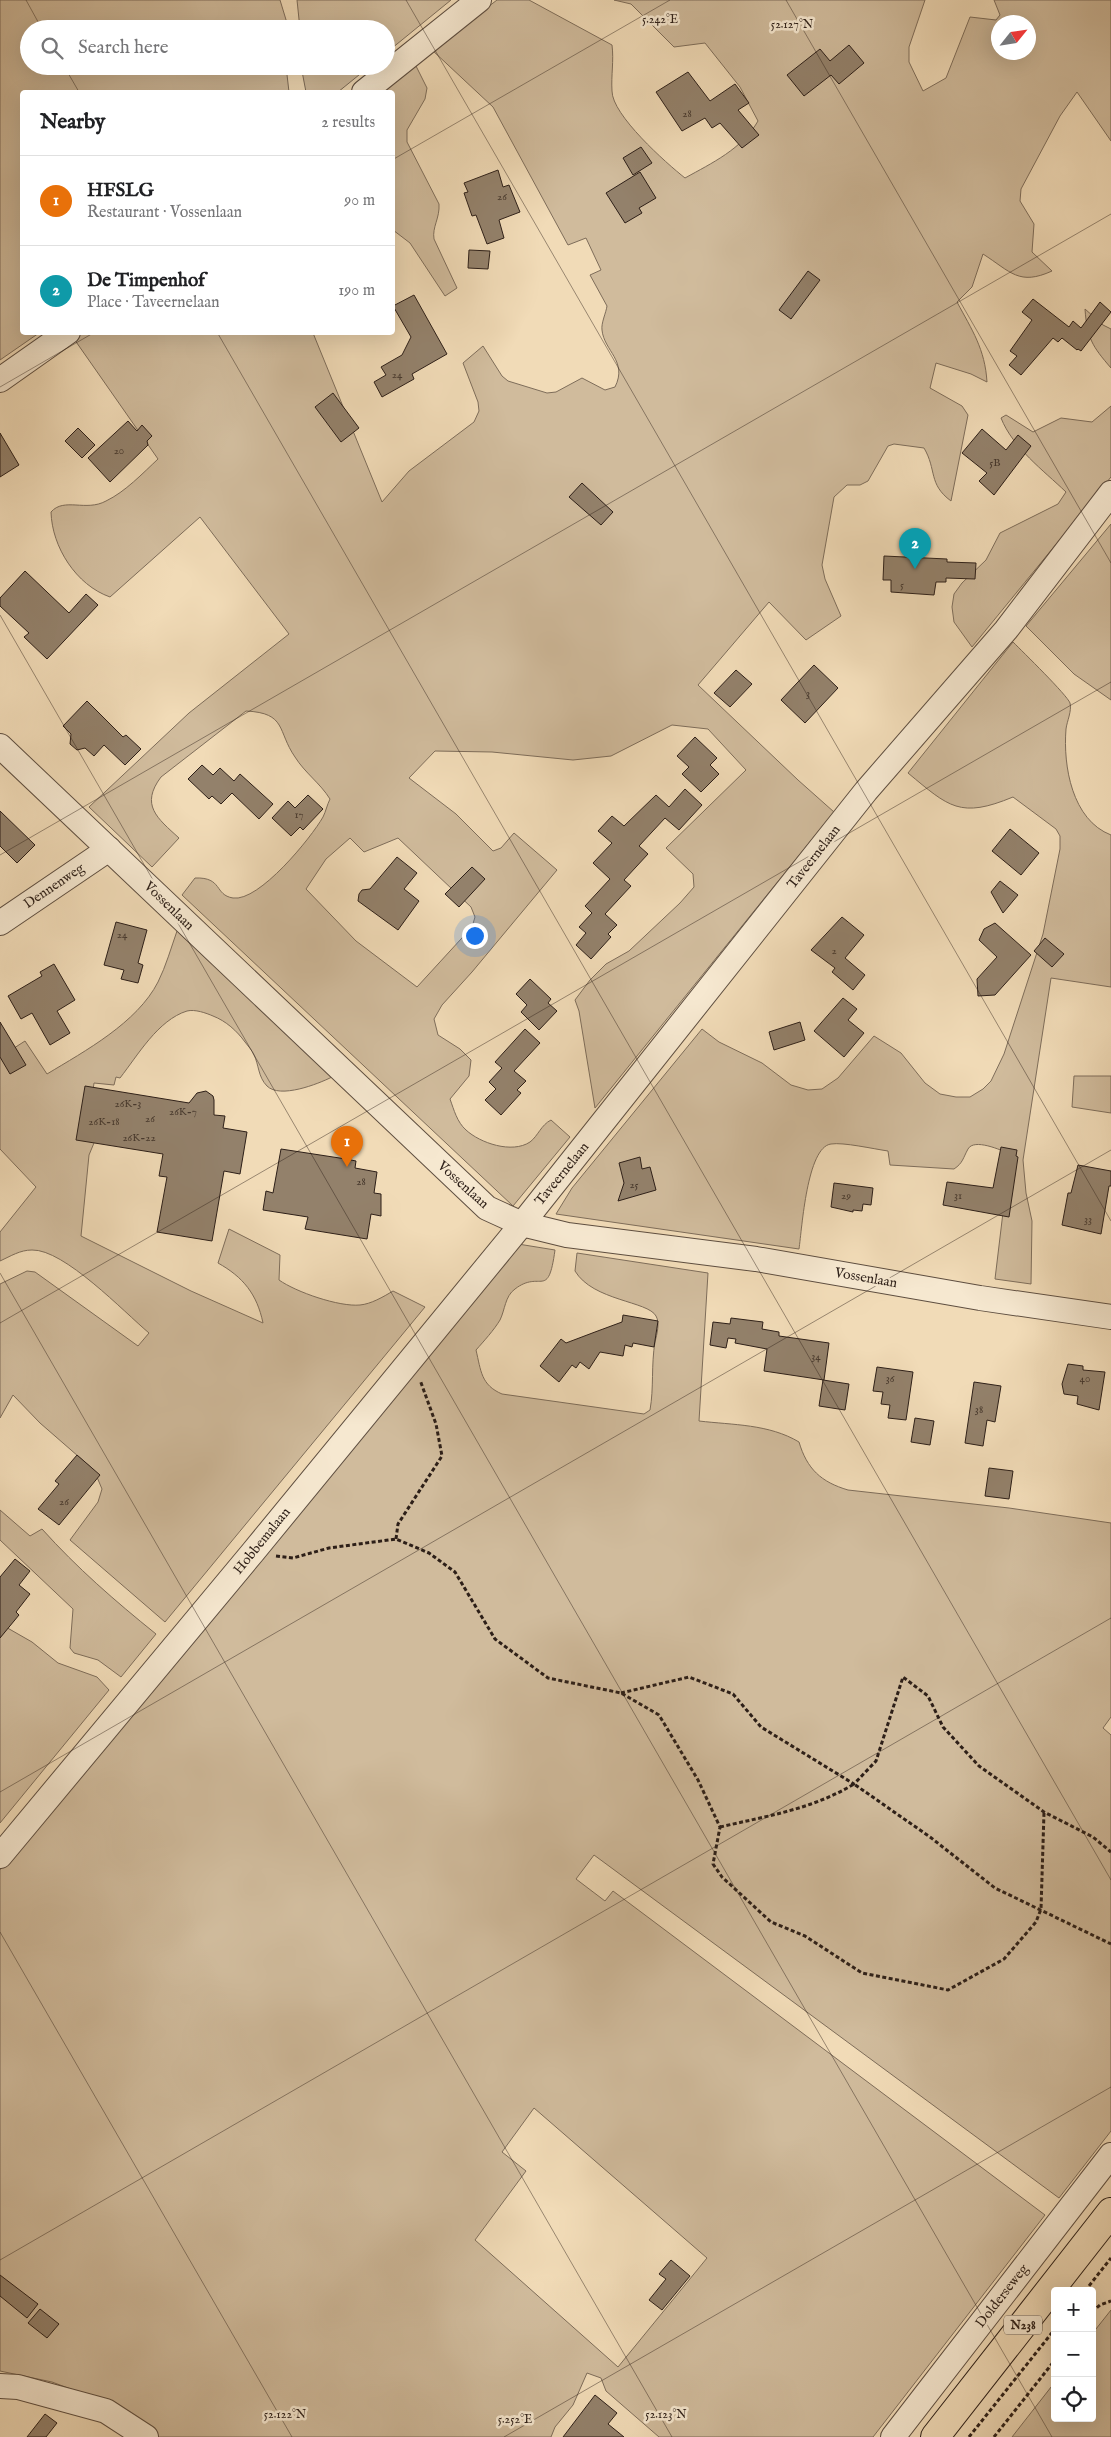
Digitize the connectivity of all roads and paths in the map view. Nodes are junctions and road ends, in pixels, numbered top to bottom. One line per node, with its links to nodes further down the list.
1 (479, 0): 2 (street)
2 (395, 67)
3 (385, 75): 4 (street)
4 (366, 90)
5 (64, 335): 6 (street)
6 (0, 380)
7 (1111, 493): 11 (street, Taveernelaan)
8 (0, 746): 9 (street, Vossenlaan)
9 (109, 849): 10 (street, Dennenweg); 11 (street, Vossenlaan)
10 (0, 923)
11 (522, 1224): 12 (street, Vossenlaan); 13 (street, Hobbemalaan)
12 (1111, 1318)
13 (409, 1360): 14 (path); 15 (street, Hobbemalaan)
14 (396, 1539): 15 (path); 16 (path)
15 (253, 1552): 21 (street, Hobbemalaan)
16 (621, 1693): 17 (path); 19 (path)
17 (854, 1784): 18 (path); 19 (path); 22 (path)
18 (1044, 1812): 20 (path); 22 (path)
19 (720, 1827): 22 (path)
20 (1111, 1852)
21 (0, 1856)
22 (1041, 1909): 23 (path)
23 (1111, 1944)
24 (1111, 2155): 34 (street, Dolderseweg)
25 (1111, 2212): 35 (main road, N238)
26 (1111, 2258): 27 (path)
27 (1088, 2287)
28 (1111, 2301): 29 (path)
29 (1096, 2308)
30 (1053, 2332): 36 (path)
31 (1051, 2365): 37 (path)
32 (0, 2386): 33 (street)
33 (146, 2437)
34 (893, 2437)
35 (935, 2437)
36 (969, 2437)
37 (994, 2437)

